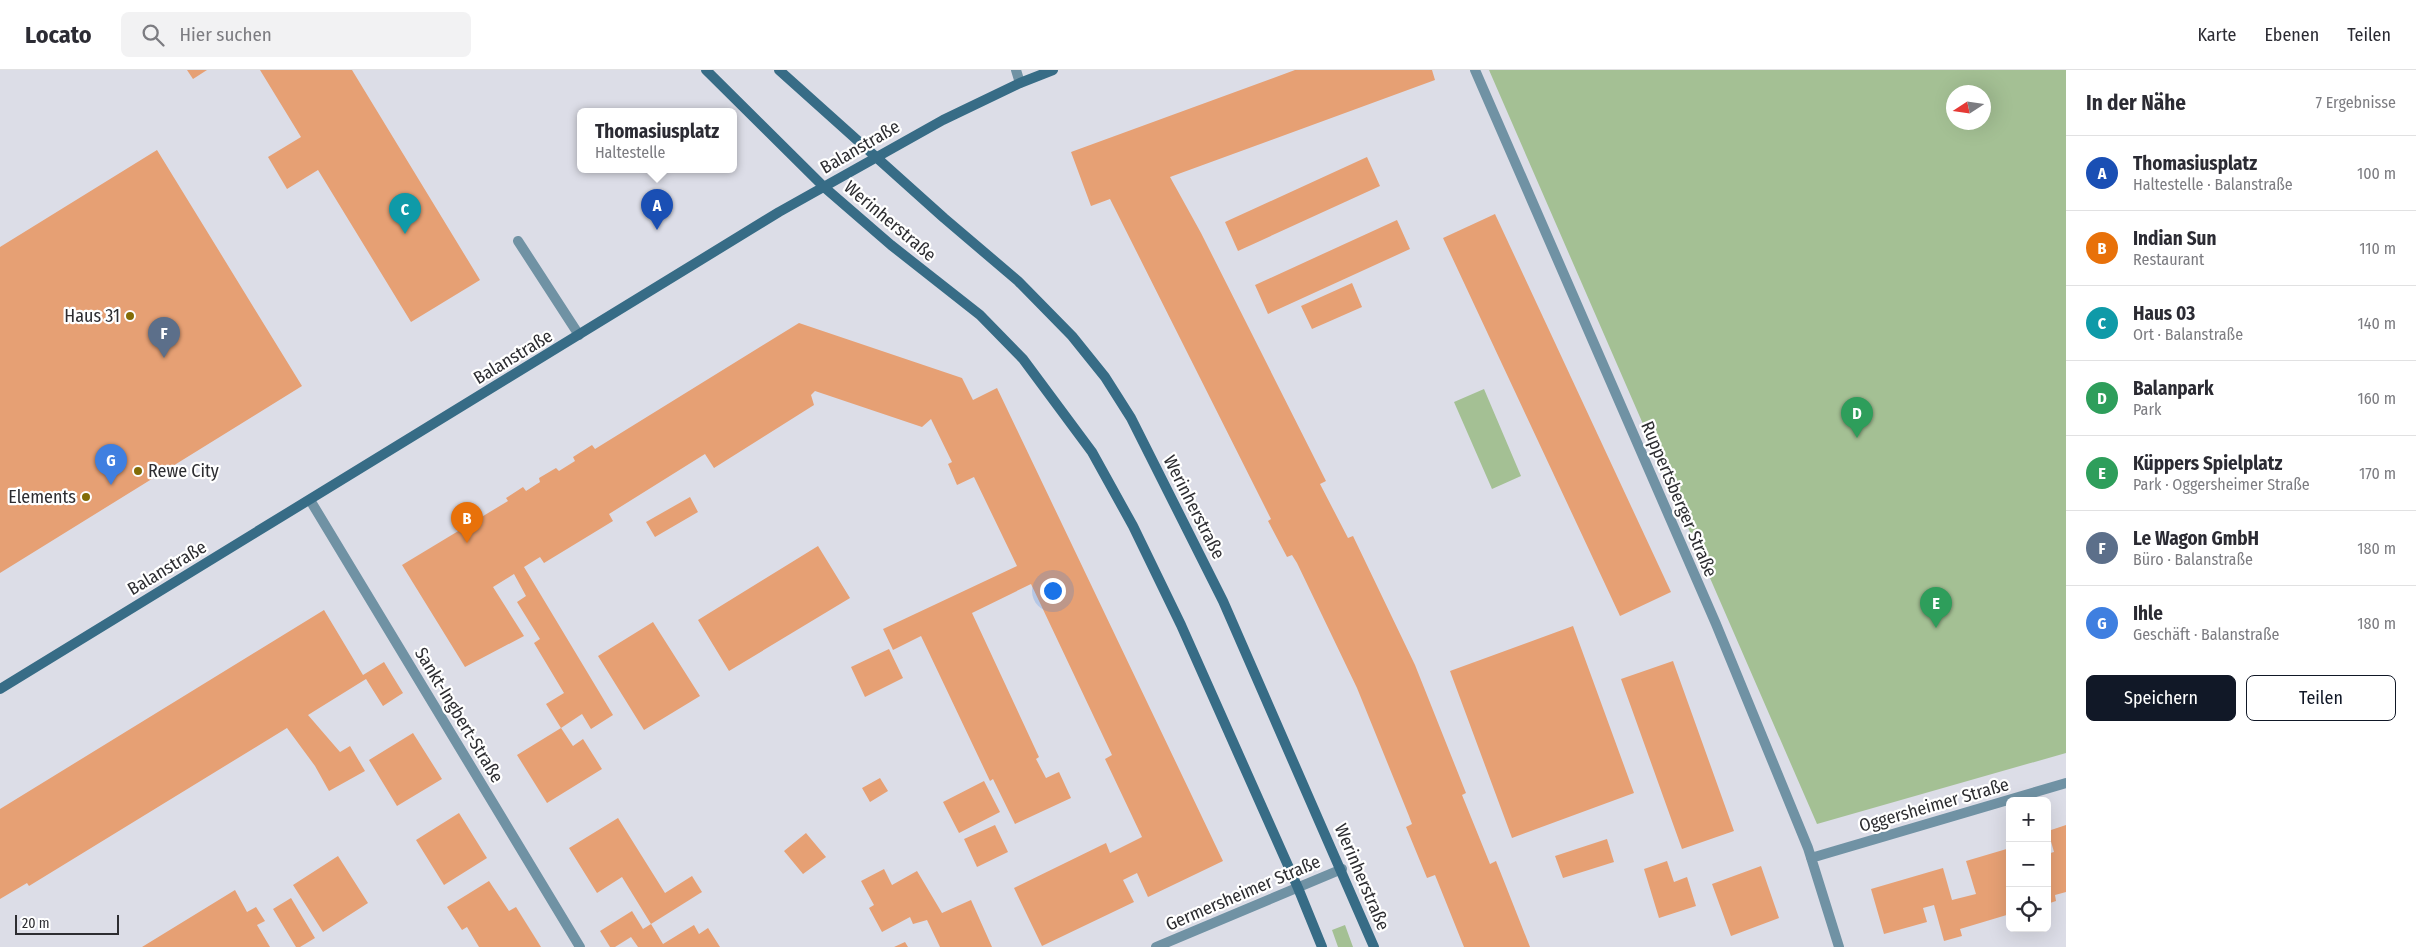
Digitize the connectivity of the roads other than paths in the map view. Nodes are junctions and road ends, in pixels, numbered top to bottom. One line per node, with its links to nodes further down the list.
1 (706, 70): 8 (main road, Werinherstraße)
2 (779, 70): 7 (main road, Werinherstraße)
3 (1016, 70): 6 (street)
4 (1053, 70): 6 (main road, Balanstraße)
5 (1475, 70): 14 (street, Ruppertsberger Straße)
6 (1020, 83): 7 (main road, Balanstraße)
7 (877, 156): 8 (main road, Balanstraße); 15 (main road, Werinherstraße)
8 (824, 187): 10 (main road, Balanstraße); 16 (main road, Werinherstraße)
9 (518, 241): 10 (street)
10 (579, 335): 11 (main road, Balanstraße)
11 (310, 500): 12 (main road, Balanstraße); 17 (street, Sankt-Ingbert-Straße)
12 (0, 689)
13 (2066, 783): 14 (street, Oggersheimer Straße)
14 (1811, 858): 21 (street, Ruppertsberger Straße)
15 (1342, 869): 16 (street, Germersheimer Straße); 20 (main road, Werinherstraße)
16 (1298, 888): 18 (street, Germersheimer Straße); 19 (main road, Werinherstraße)
17 (580, 947)
18 (1156, 947)
19 (1322, 947)
20 (1374, 947)
21 (1839, 947)

